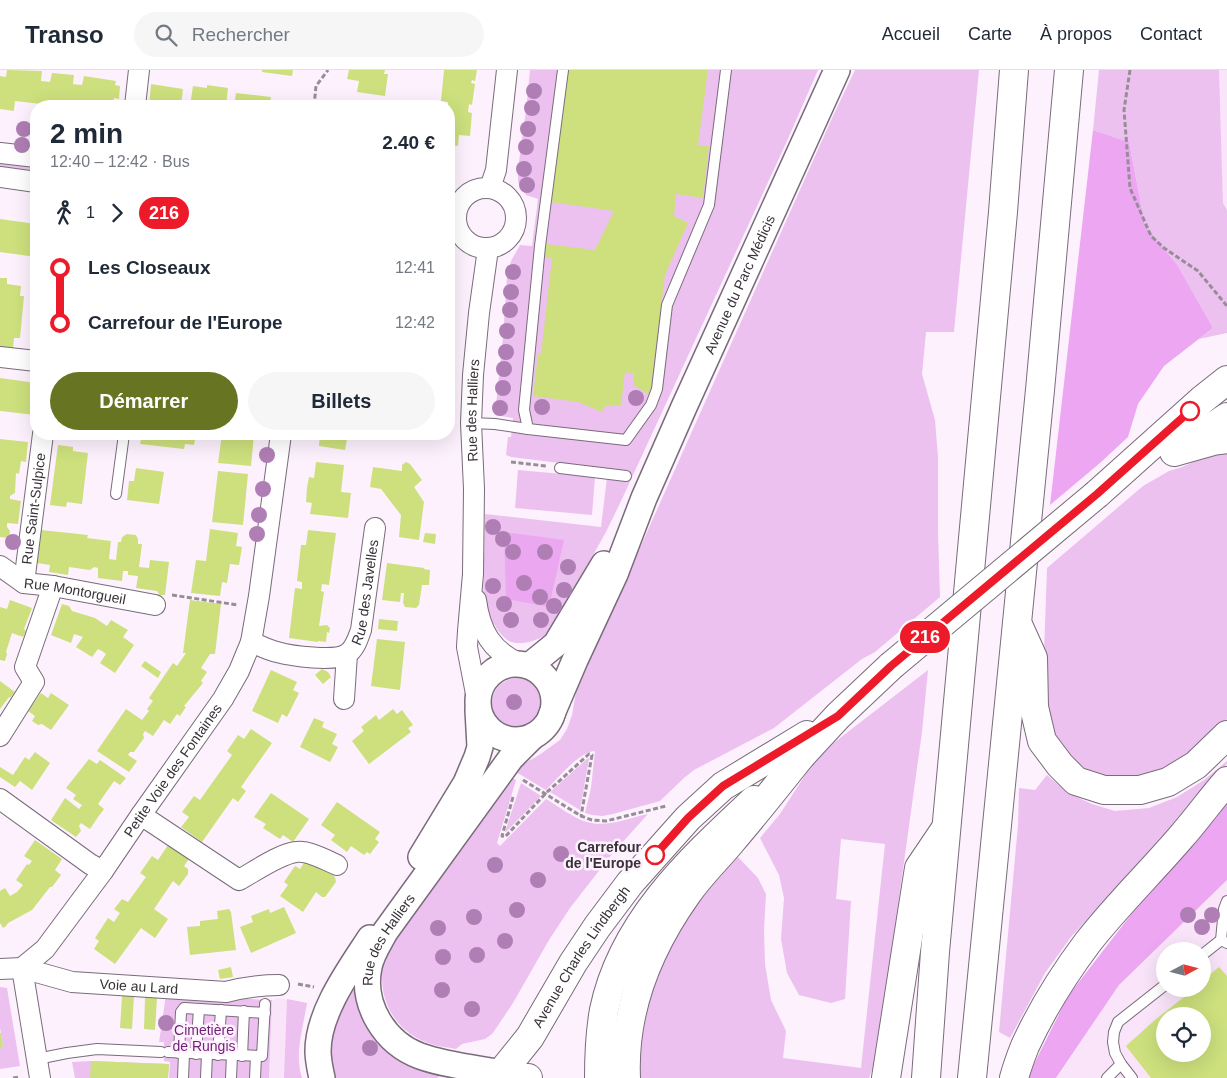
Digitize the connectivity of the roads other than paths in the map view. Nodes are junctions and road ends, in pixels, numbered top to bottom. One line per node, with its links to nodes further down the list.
1 (139, 70): 8 (street)
2 (507, 70): 13 (street)
3 (563, 70): 22 (lane)
4 (726, 70): 22 (lane)
5 (837, 70): 32 (street, Avenue du Parc Médicis)
6 (1014, 70): 54 (main road)
7 (1069, 70): 39 (main road)
8 (135, 100)
9 (0, 153): 10 (street)
10 (30, 156)
11 (0, 177): 12 (street)
12 (30, 181)
13 (490, 188): 14 (street); 16 (street)
14 (455, 211)
15 (455, 219): 16 (street)
16 (488, 249): 21 (street, Rue des Halliers)
17 (0, 357): 18 (street)
18 (30, 360)
19 (1227, 380): 31 (main road, Avenue Charles Lindbergh)
20 (1227, 418): 27 (main road, Avenue Charles Lindbergh)
21 (471, 423): 22 (lane); 35 (street, Rue des Halliers)
22 (528, 429)
23 (1227, 439): 27 (main road)
24 (42, 440): 36 (street, Rue Saint-Sulpice)
25 (123, 440): 30 (lane)
26 (280, 440): 40 (street, Petite Voie des Fontaines)
27 (1174, 452): 31 (main road, Avenue Charles Lindbergh)
28 (560, 468): 29 (lane)
29 (626, 476)
30 (116, 494)
31 (1097, 494): 46 (main road, Avenue Charles Lindbergh, bridge)
32 (644, 498): 42 (street, Avenue du Parc Médicis); 45 (street, Avenue du Parc Médicis)
33 (375, 528): 41 (street, Rue des Javelles)
34 (0, 566): 36 (street, Rue Montorgueil)
35 (473, 574): 42 (street, Rue des Halliers); 44 (street, Rue des Halliers)
36 (24, 583): 37 (street, Rue Montorgueil)
37 (53, 586): 38 (street, Rue Montorgueil); 48 (street)
38 (155, 605)
39 (1017, 622): 47 (main road); 84 (main road)
40 (251, 642): 41 (street, Rue des Javelles); 53 (street, Petite Voie des Fontaines)
41 (347, 654): 43 (street, Rue des Javelles)
42 (525, 665): 44 (street); 45 (street)
43 (344, 699)
44 (478, 707): 49 (street); 79 (street, Rue des Halliers)
45 (551, 716): 49 (street)
46 (838, 716): 50 (main road, Avenue Charles Lindbergh); 74 (main road, Avenue Charles Lindbergh)
47 (1227, 735)
48 (0, 736)
49 (533, 736): 74 (street, Rue des Halliers)
50 (801, 756): 80 (main road, Avenue Charles Lindbergh); 81 (main road)
51 (1227, 781): 85 (main road)
52 (0, 799): 56 (street)
53 (141, 815): 55 (street); 56 (street, Petite Voie des Fontaines)
54 (947, 828): 82 (main road); 83 (main road)
55 (337, 865)
56 (104, 872): 60 (street, Petite Voie des Fontaines)
57 (1227, 900): 58 (lane)
58 (1224, 942): 59 (lane)
59 (1211, 950)
60 (22, 968): 61 (street, Voie au Lard); 62 (street, Voie au Lard); 73 (street)
61 (0, 969)
62 (279, 985)
63 (1156, 992): 72 (lane)
64 (200, 1008): 65 (lane); 67 (lane); 68 (lane)
65 (221, 1010): 66 (lane); 69 (lane)
66 (244, 1011): 70 (lane); 71 (lane)
67 (182, 1053): 68 (lane); 73 (lane); 75 (lane)
68 (202, 1054): 69 (lane); 76 (lane)
69 (218, 1055): 70 (lane)
70 (237, 1056): 71 (lane); 77 (lane)
71 (256, 1056): 78 (lane)
72 (1120, 1064): 86 (lane); 87 (lane)
73 (39, 1068)
74 (516, 1077)
75 (183, 1078)
76 (206, 1078)
77 (231, 1078)
78 (255, 1078)
79 (322, 1078)
80 (599, 1078)
81 (626, 1078)
82 (886, 1078)
83 (926, 1078)
84 (972, 1078)
85 (1014, 1078)
86 (1107, 1078)
87 (1132, 1078)

